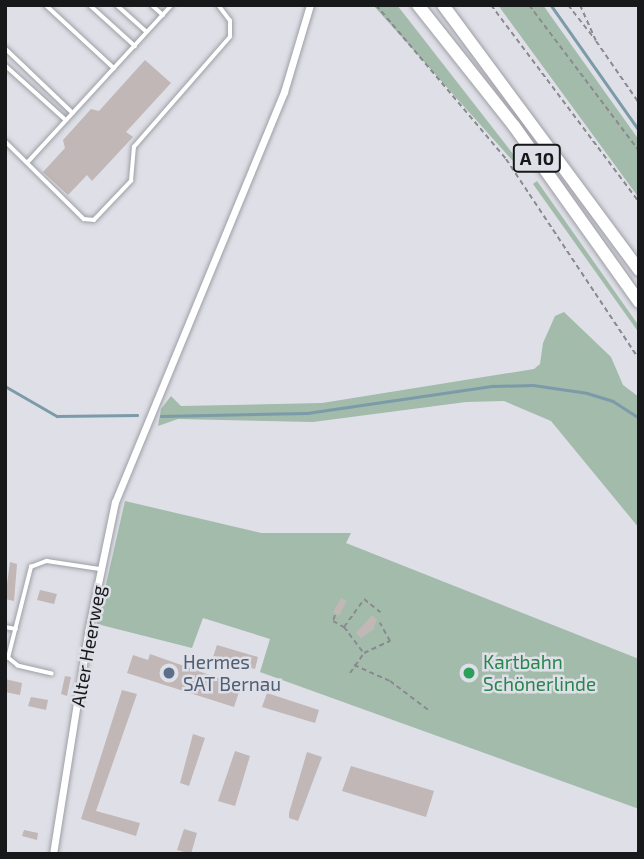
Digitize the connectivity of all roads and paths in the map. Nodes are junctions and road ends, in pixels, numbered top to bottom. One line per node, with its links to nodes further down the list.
1 (46, 5): 21 (lane)
2 (90, 5): 18 (lane)
3 (117, 5): 16 (lane)
4 (152, 5): 15 (lane)
5 (172, 5): 15 (lane)
6 (218, 5): 27 (lane)
7 (310, 5): 32 (street, Alter Heerweg)
8 (376, 5): 31 (path)
9 (418, 5): 30 (highway, A 10)
10 (443, 5): 29 (highway, A 10)
11 (491, 5): 28 (path)
12 (529, 5): 26 (path)
13 (568, 5): 17 (path)
14 (580, 5): 17 (path)
15 (163, 15): 16 (lane)
16 (147, 32): 18 (lane)
17 (596, 41): 22 (path)
18 (135, 46): 21 (lane)
19 (5, 48): 23 (lane)
20 (5, 65): 24 (lane)
21 (114, 68): 23 (lane)
22 (639, 103)
23 (74, 113): 24 (lane)
24 (66, 120): 27 (lane)
25 (5, 141): 27 (lane)
26 (639, 151)
27 (27, 163)
28 (639, 202)
29 (639, 270)
30 (639, 302)
31 (639, 359)
32 (101, 569): 38 (lane); 45 (street, Alter Heerweg)
33 (380, 612): 37 (path)
34 (335, 615): 37 (path)
35 (380, 623): 39 (path)
36 (5, 627): 38 (lane)
37 (344, 627): 39 (path)
38 (16, 629): 40 (lane)
39 (364, 653): 41 (path)
40 (7, 656): 43 (lane)
41 (354, 665): 42 (path); 44 (path)
42 (350, 673)
43 (52, 674)
44 (431, 712)
45 (53, 854)

